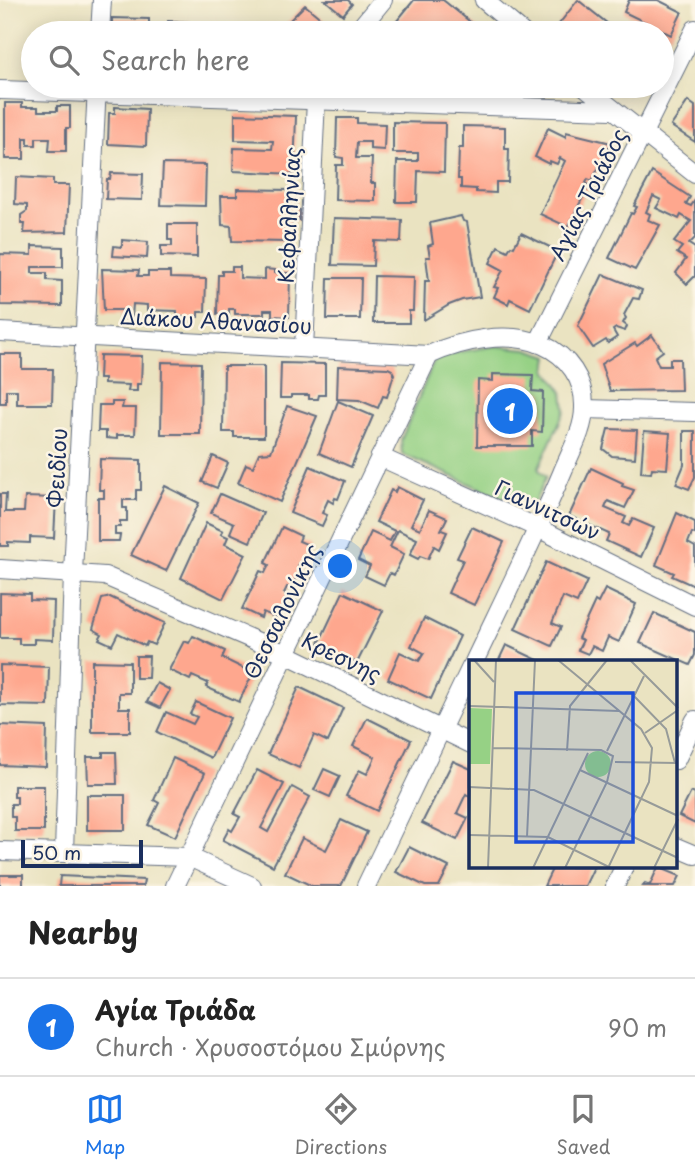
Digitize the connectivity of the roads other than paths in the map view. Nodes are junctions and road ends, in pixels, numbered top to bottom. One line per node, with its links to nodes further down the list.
1 (102, 0): 4 (street)
2 (383, 0): 5 (street)
3 (484, 0): 6 (street)
4 (101, 21)
5 (366, 21)
6 (509, 21)
7 (695, 29): 8 (street, Αγίας Τριάδος)
8 (674, 71)
9 (0, 90): 10 (street)
10 (21, 90)
11 (97, 98): 20 (street, Φειδίου)
12 (317, 98): 22 (street, Κεφαλληνίας)
13 (403, 98): 16 (street)
14 (598, 98): 16 (street)
15 (661, 98): 17 (street, Αγίας Τριάδος)
16 (611, 110): 17 (street)
17 (643, 134): 18 (street); 21 (street, Αγίας Τριάδος)
18 (695, 174)
19 (0, 332): 20 (street, Διάκου Αθανασίου)
20 (85, 336): 22 (street, Διάκου Αθανασίου); 29 (street, Φειδίου)
21 (538, 343): 23 (street); 24 (street)
22 (304, 348): 23 (street, Διάκου Αθανασίου)
23 (429, 355): 26 (street, Θεσσαλονίκης)
24 (584, 409): 25 (street); 27 (street)
25 (695, 412)
26 (380, 457): 27 (street, Γιαννιτσών); 31 (street, Θεσσαλονίκης)
27 (538, 528): 30 (street, Γιαννιτσών); 32 (street)
28 (0, 569): 29 (street, Κρεσνης)
29 (73, 573): 31 (street, Κρεσνης); 40 (street, Φειδίου)
30 (695, 606)
31 (286, 654): 35 (street, Κρεσνης); 42 (street, Θεσσαλονίκης)
32 (475, 660)
33 (469, 671): 35 (street)
34 (695, 720): 37 (street)
35 (441, 729): 36 (street, Κρεσνης); 46 (street)
36 (469, 743)
37 (678, 756)
38 (678, 847): 41 (street)
39 (0, 851): 40 (street)
40 (64, 852): 42 (street)
41 (695, 855)
42 (189, 857): 44 (street, Θεσσαλονίκης); 45 (street)
43 (623, 869): 47 (street)
44 (175, 886)
45 (252, 886)
46 (366, 886)
47 (615, 886)

